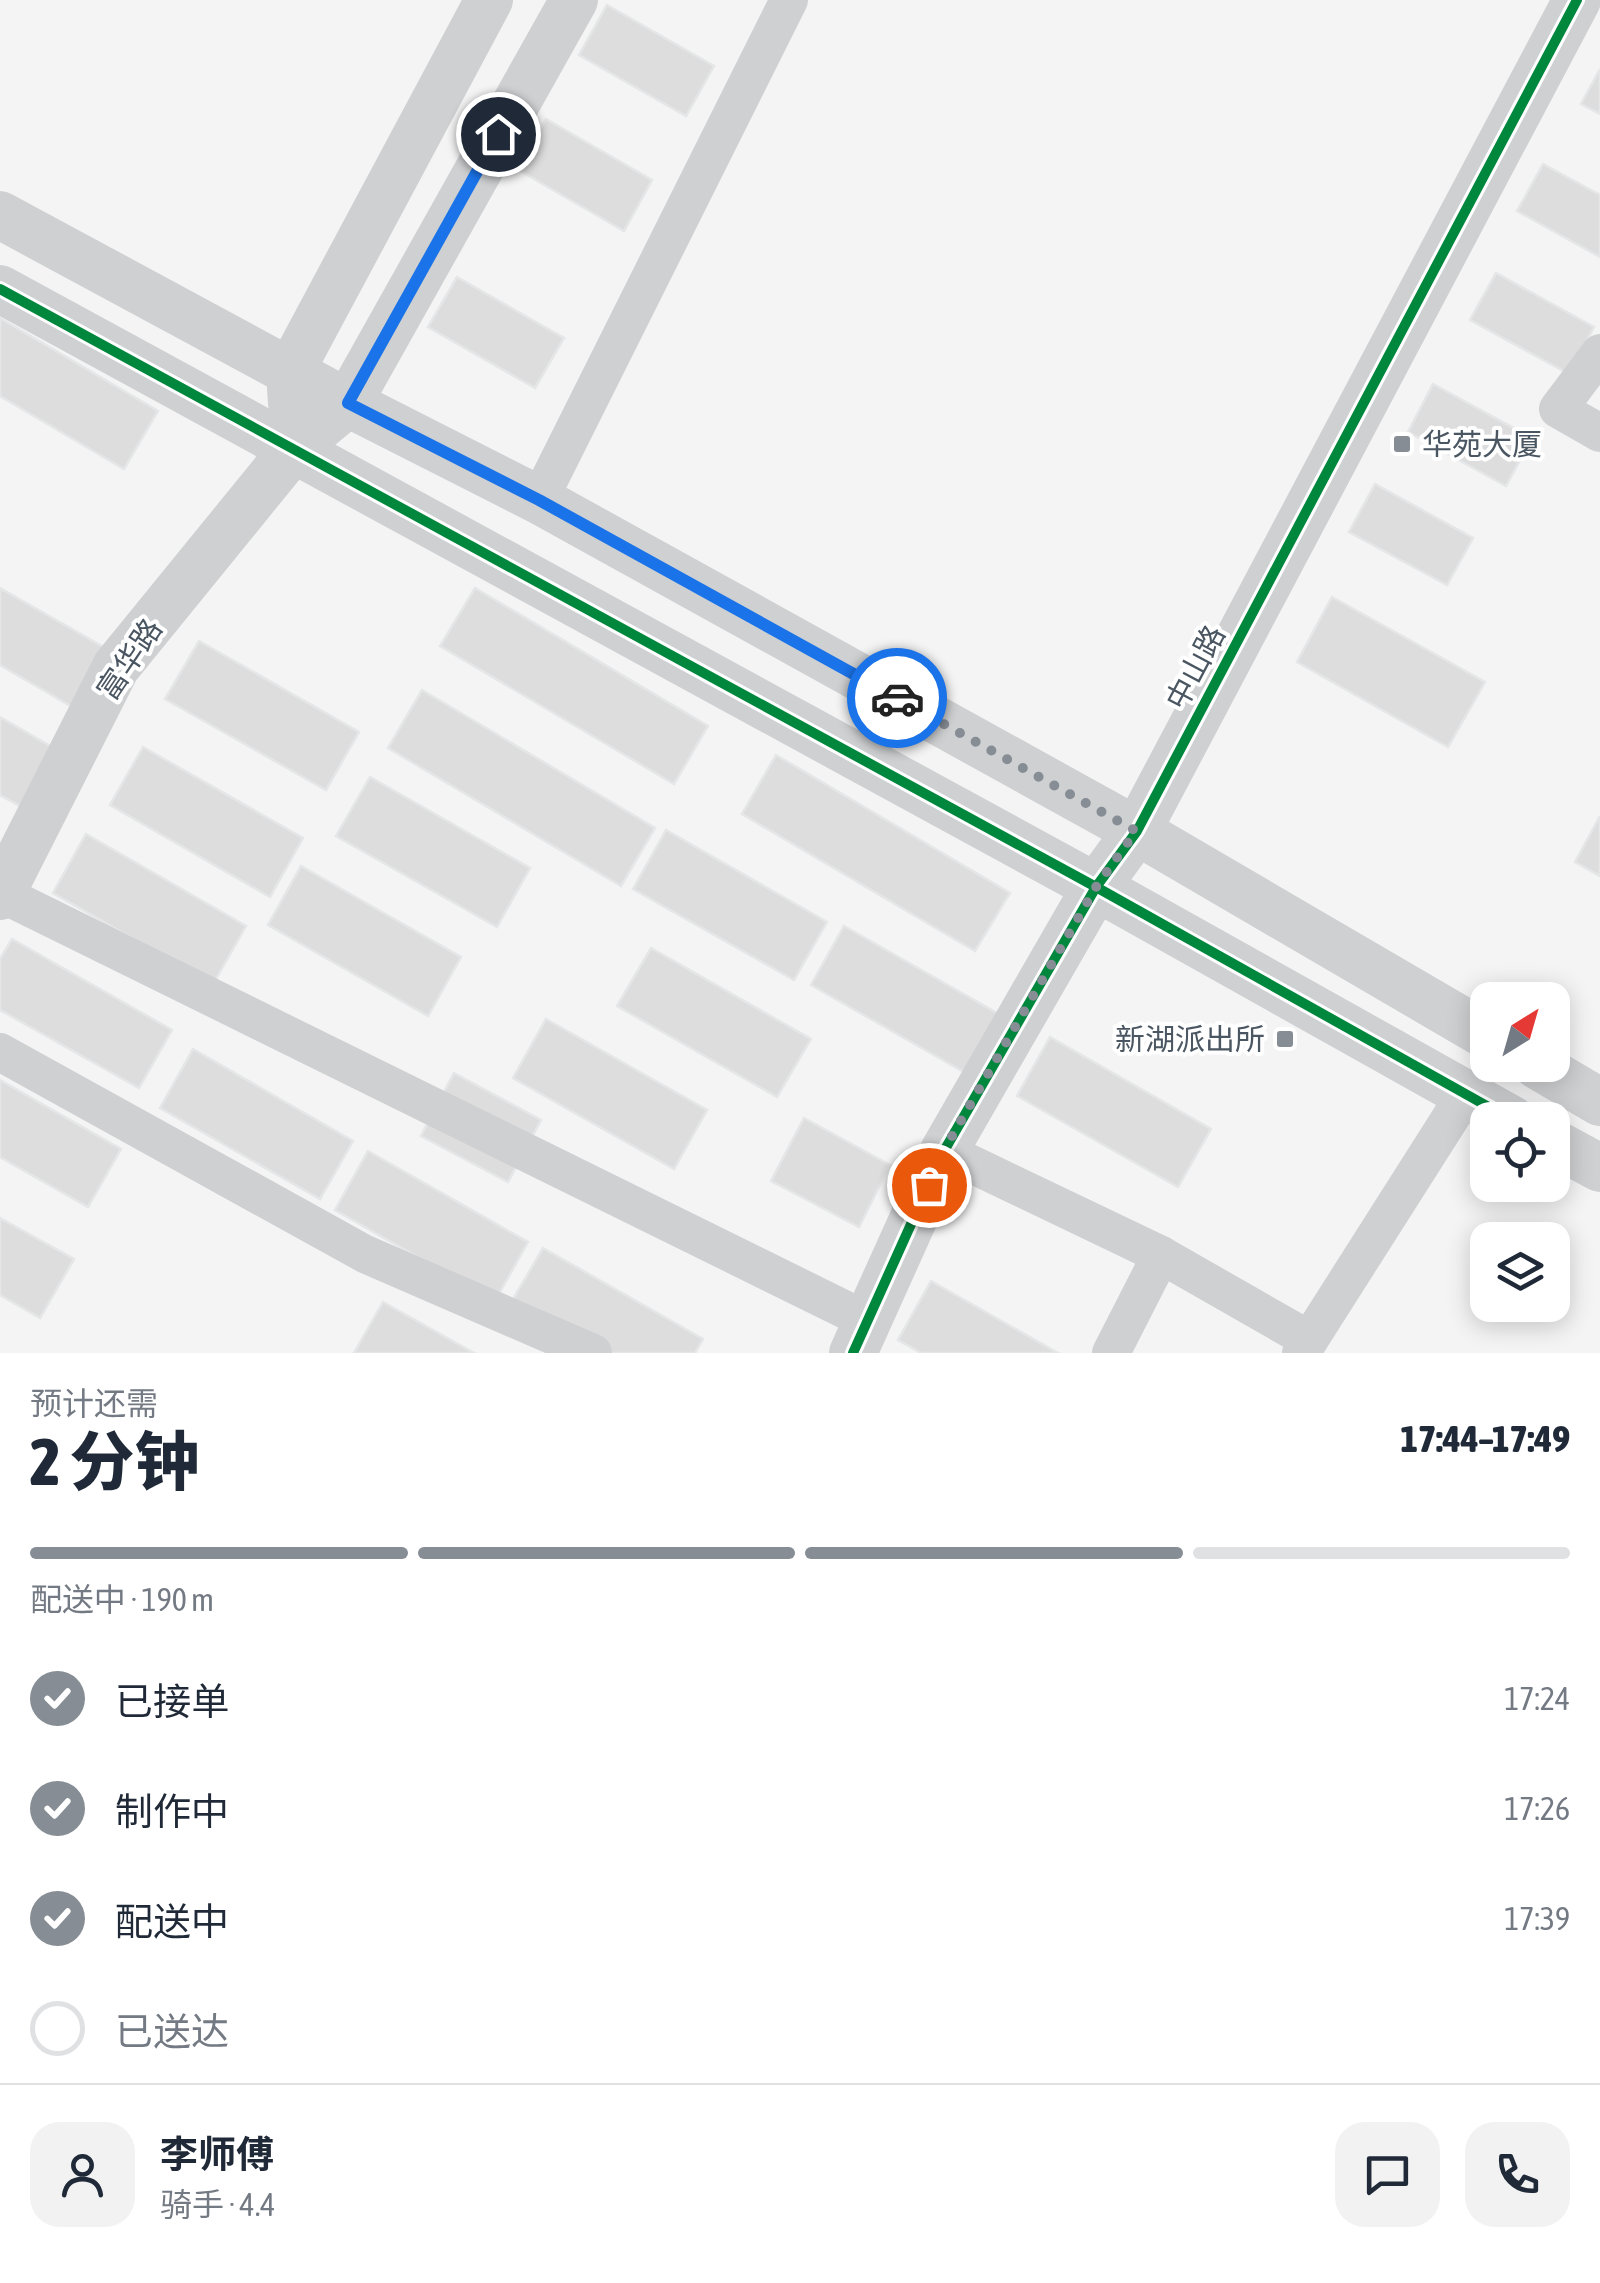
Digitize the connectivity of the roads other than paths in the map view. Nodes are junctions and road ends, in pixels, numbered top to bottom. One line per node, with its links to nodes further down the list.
1 (489, 0): 8 (street)
2 (574, 0): 9 (street, 富华路)
3 (788, 0): 12 (street)
4 (1576, 0): 13 (street, 中山路)
5 (0, 216): 8 (street)
6 (0, 288): 11 (street)
7 (1600, 353): 10 (street)
8 (290, 372): 9 (street); 11 (street)
9 (348, 403): 11 (street, 富华路); 12 (street)
10 (1600, 433)
11 (295, 447): 14 (street); 15 (street, 富华路)
12 (539, 500): 13 (street)
13 (1136, 831): 14 (street, 中山路); 16 (street)
14 (1096, 887): 19 (street); 22 (street, 中山路)
15 (0, 894): 26 (street)
16 (1470, 1026)
17 (0, 1052): 28 (street)
18 (1566, 1082): 21 (street)
19 (1466, 1094): 20 (street); 27 (street)
20 (1480, 1102)
21 (1600, 1102)
22 (944, 1150): 25 (street); 26 (street, 中山路)
23 (1570, 1152): 24 (street)
24 (1600, 1168)
25 (1161, 1255): 27 (street); 29 (street)
26 (862, 1337)
27 (1304, 1346)
28 (593, 1353)
29 (1111, 1353)

